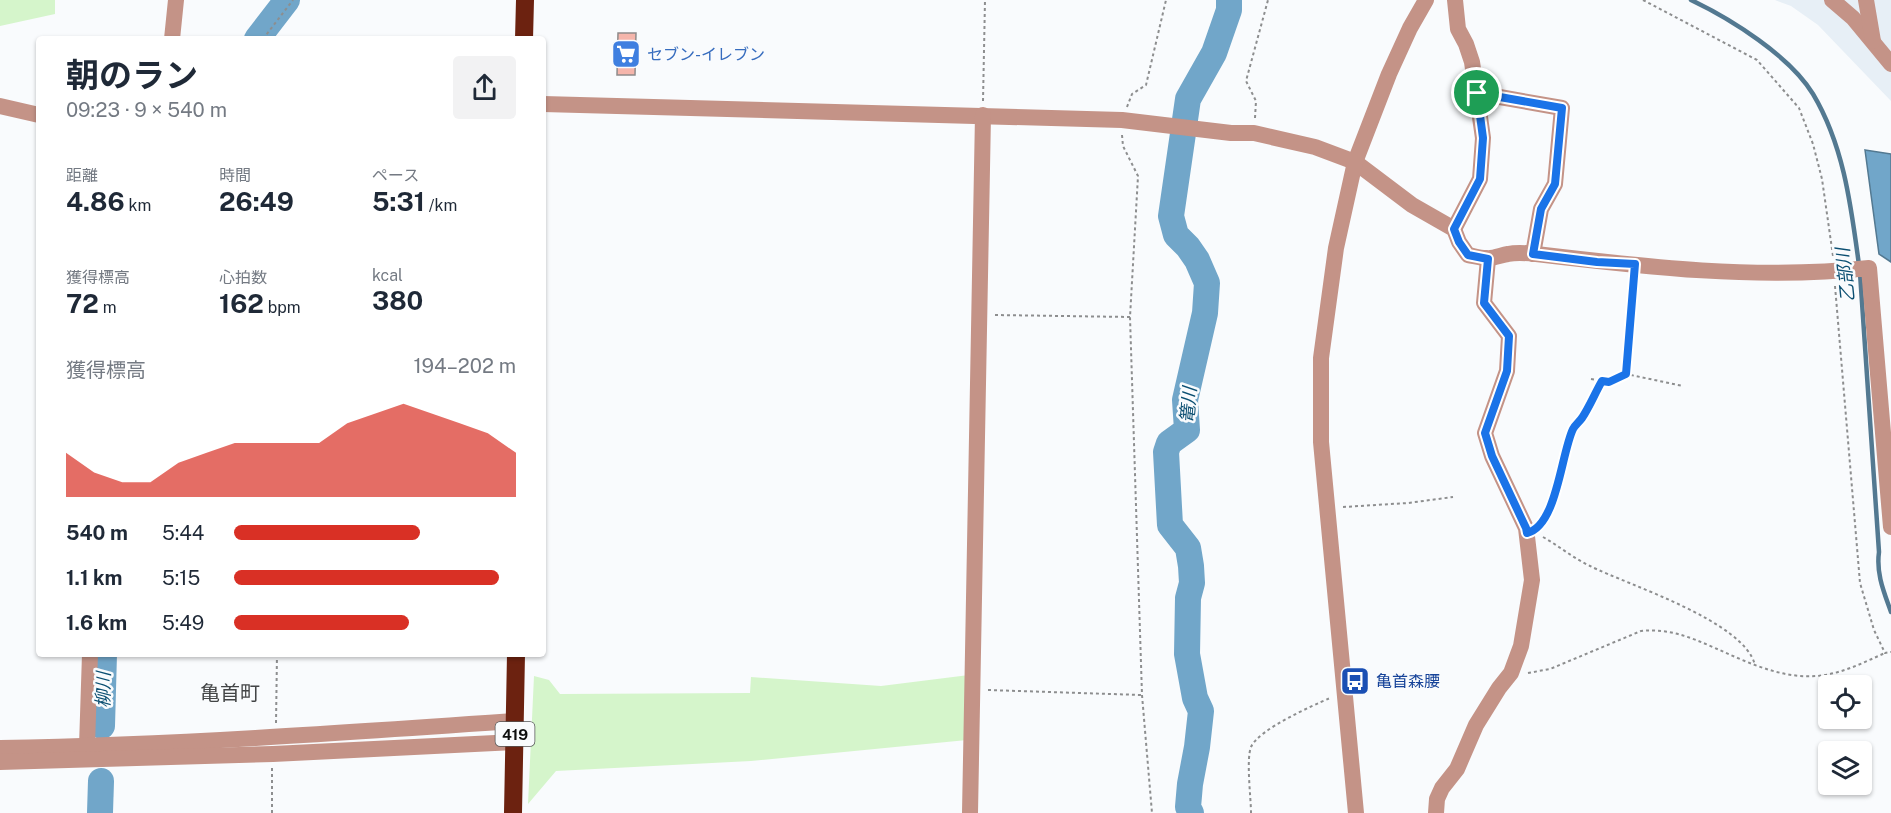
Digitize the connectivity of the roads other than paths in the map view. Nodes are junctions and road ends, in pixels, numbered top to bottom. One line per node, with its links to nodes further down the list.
1 (176, 0): 7 (street)
2 (525, 0): 8 (highway)
3 (1426, 0): 17 (street)
4 (1455, 0): 12 (street)
5 (1832, 0): 9 (street)
6 (1866, 0): 9 (street)
7 (172, 36)
8 (524, 36)
9 (1873, 42): 10 (street); 11 (street)
10 (1891, 44)
11 (1891, 64)
12 (1477, 93): 18 (street); 19 (street)
13 (546, 104): 16 (street)
14 (0, 106): 15 (street)
15 (36, 114)
16 (983, 116): 17 (street); 31 (street)
17 (1355, 162): 18 (street); 32 (street)
18 (1454, 229): 20 (street)
19 (1533, 254): 20 (street); 21 (street)
20 (1488, 259): 33 (street)
21 (1891, 527)
22 (90, 657): 27 (street)
23 (516, 657): 24 (highway, 419)
24 (515, 721): 25 (highway, 419); 26 (street)
25 (514, 742): 26 (street); 30 (highway, 419)
26 (274, 745): 27 (street); 29 (street)
27 (87, 746): 28 (street)
28 (0, 748)
29 (0, 762)
30 (513, 813)
31 (970, 813)
32 (1356, 813)
33 (1436, 813)

